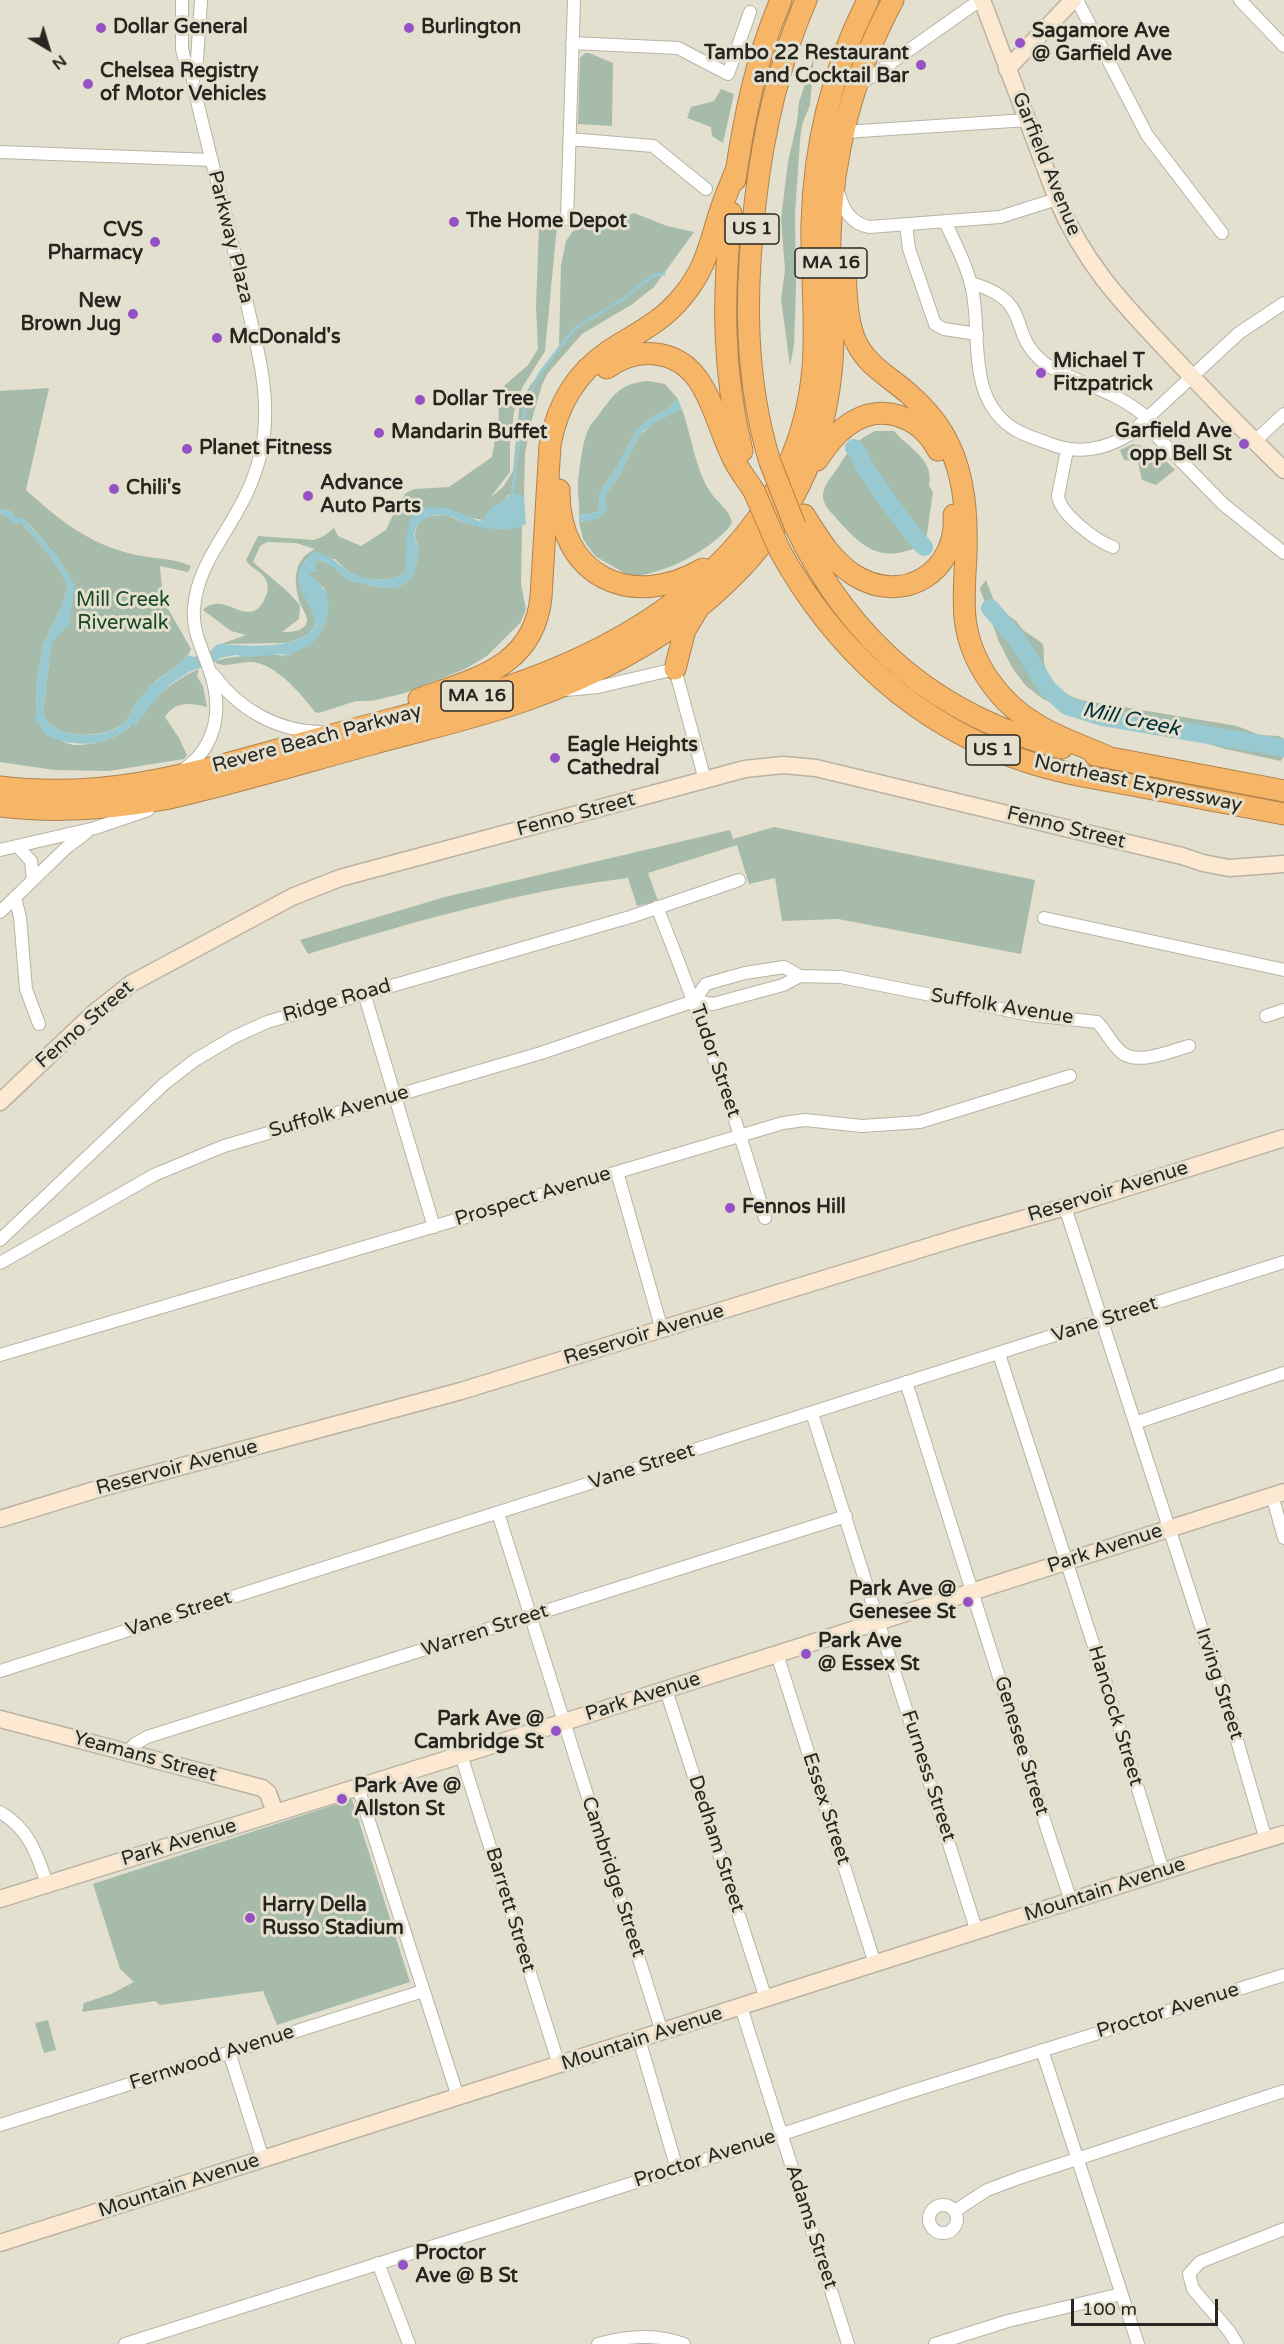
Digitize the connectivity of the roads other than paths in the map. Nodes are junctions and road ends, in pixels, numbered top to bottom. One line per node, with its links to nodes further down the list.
1 (182, 0): 16 (street, Parkway Plaza)
2 (201, 0): 16 (street, Parkway Plaza)
3 (574, 0): 13 (street)
4 (781, 0): 23 (highway, Northeast Expressway / US 1)
5 (806, 0): 42 (highway, Northeast Expressway / US 1, bridge)
6 (868, 0): 43 (highway, Revere Beach Parkway / MA 16)
7 (893, 0): 17 (highway, Revere Beach Parkway / MA 16)
8 (981, 0): 15 (street, Garfield Avenue); 17 (street)
9 (1073, 0): 15 (street)
10 (1077, 0): 30 (street)
11 (1240, 0): 14 (street)
12 (750, 12): 13 (street)
13 (573, 43): 20 (street)
14 (1284, 46)
15 (1007, 69): 18 (street, Garfield Avenue)
16 (192, 75): 22 (street, Parkway Plaza)
17 (854, 89): 19 (highway, Revere Beach Parkway / MA 16)
18 (1028, 120): 19 (street); 26 (street, Garfield Avenue)
19 (844, 132): 24 (highway, Revere Beach Parkway / MA 16)
20 (570, 139): 25 (street); 27 (street)
21 (0, 152): 22 (street)
22 (212, 160): 47 (street, Parkway Plaza)
23 (737, 168): 40 (highway, Northeast Expressway / US 1); 50 (highway)
24 (836, 183): 29 (street); 41 (highway, Revere Beach Parkway / MA 16); 51 (highway)
25 (706, 189)
26 (1057, 199): 28 (street); 34 (street, Garfield Avenue)
27 (567, 219)
28 (945, 221): 29 (street); 31 (street)
29 (906, 225): 33 (street)
30 (1222, 233)
31 (971, 283): 33 (street); 36 (street)
32 (1284, 303): 34 (street)
33 (977, 334): 38 (street)
34 (1192, 377): 36 (street); 37 (street, Garfield Avenue)
35 (1284, 414): 37 (street)
36 (1146, 421): 38 (street); 45 (street)
37 (1254, 442): 39 (street, Garfield Avenue)
38 (1067, 450): 44 (street)
39 (1284, 470)
40 (754, 491): 43 (highway); 60 (highway, Northeast Expressway / US 1, bridge)
41 (797, 491): 42 (highway); 46 (highway, Revere Beach Parkway / MA 16)
42 (800, 521): 51 (highway, Northeast Expressway / US 1)
43 (750, 531): 50 (highway, Revere Beach Parkway / MA 16)
44 (1113, 547)
45 (1284, 553)
46 (699, 607): 48 (highway); 49 (highway, Revere Beach Parkway / MA 16)
47 (209, 669): 50 (street); 53 (street)
48 (675, 669): 49 (street); 54 (street)
49 (554, 689): 55 (highway, Revere Beach Parkway / MA 16)
50 (345, 731): 53 (highway, Revere Beach Parkway / MA 16)
51 (1110, 758): 58 (highway, Northeast Expressway / US 1)
52 (0, 777): 57 (highway)
53 (164, 780): 57 (highway, Revere Beach Parkway / MA 16)
54 (705, 780): 64 (street, Fenno Street); 81 (street, Fenno Street)
55 (226, 783): 59 (highway, Revere Beach Parkway / MA 16); 61 (street, Revere Beach Parkway)
56 (0, 787): 57 (highway, Revere Beach Parkway / MA 16)
57 (58, 791)
58 (1284, 791)
59 (0, 806)
60 (1284, 814)
61 (95, 828): 62 (street, Revere Beach Parkway); 65 (street)
62 (18, 847): 63 (street, Revere Beach Parkway); 65 (street)
63 (0, 850)
64 (1284, 864)
65 (33, 880): 67 (street)
66 (739, 880): 68 (street, Ridge Road)
67 (15, 898): 69 (street); 77 (street)
68 (657, 907): 73 (street, Ridge Road); 74 (street, Tudor Street)
69 (0, 912)
70 (1044, 918): 71 (street)
71 (1284, 970)
72 (800, 976): 74 (street, Suffolk Avenue); 74 (street, Suffolk Avenue); 78 (street, Suffolk Avenue)
73 (364, 993): 80 (street); 88 (street, Ridge Road)
74 (694, 1001): 80 (street, Suffolk Avenue); 82 (street, Tudor Street)
75 (1284, 1010): 76 (street)
76 (1266, 1016)
77 (39, 1024)
78 (1189, 1046)
79 (1070, 1076): 82 (street, Prospect Avenue)
80 (394, 1096): 87 (street); 90 (street, Suffolk Avenue)
81 (0, 1102)
82 (741, 1136): 84 (street, Prospect Avenue); 86 (street, Tudor Street)
83 (1284, 1138): 85 (street, Reservoir Avenue)
84 (617, 1172): 87 (street, Prospect Avenue); 92 (street)
85 (1065, 1207): 91 (street, Irving Street); 92 (street, Reservoir Avenue)
86 (765, 1218)
87 (434, 1227): 94 (street, Prospect Avenue)
88 (0, 1240)
89 (1284, 1262): 91 (street, Vane Street)
90 (0, 1263)
91 (1102, 1320): 93 (street, Vane Street); 98 (street, Irving Street)
92 (662, 1330): 102 (street, Reservoir Avenue)
93 (999, 1354): 96 (street, Vane Street); 105 (street, Hancock Street)
94 (0, 1355)
95 (1284, 1374): 98 (street)
96 (906, 1382): 97 (street, Vane Street); 106 (street, Genesee Street)
97 (812, 1413): 100 (street, Vane Street); 101 (street, Furness Street)
98 (1135, 1423): 103 (street, Irving Street)
99 (1278, 1493): 103 (street, Park Avenue); 104 (street)
100 (498, 1513): 107 (street, Cambridge Street); 110 (street, Vane Street)
101 (846, 1516): 107 (street, Warren Street); 108 (street, Furness Street)
102 (0, 1519)
103 (1170, 1528): 105 (street, Park Avenue); 120 (street, Irving Street)
104 (1284, 1538)
105 (1067, 1562): 106 (street, Park Avenue); 121 (street, Hancock Street)
106 (972, 1591): 108 (street, Park Avenue); 124 (street, Genesee Street)
107 (530, 1617): 113 (street, Cambridge Street); 114 (street, Warren Street)
108 (879, 1621): 109 (street, Park Avenue); 125 (street, Furness Street)
109 (777, 1654): 111 (street, Park Avenue); 126 (street, Essex Street)
110 (0, 1671)
111 (666, 1690): 113 (street, Park Avenue); 129 (street, Dedham Street)
112 (0, 1719): 114 (street, Yeamans Street)
113 (563, 1722): 115 (street, Park Avenue); 131 (street, Cambridge Street)
114 (128, 1751): 118 (street, Yeamans Street)
115 (461, 1755): 116 (street, Park Avenue); 135 (street, Barrett Street)
116 (358, 1787): 118 (street, Park Avenue); 128 (street)
117 (0, 1812): 122 (street)
118 (275, 1813): 122 (street, Park Avenue)
119 (1284, 1834): 120 (street, Mountain Avenue)
120 (1266, 1840): 121 (street, Mountain Avenue)
121 (1163, 1871): 124 (street, Mountain Avenue)
122 (47, 1884): 123 (street, Park Avenue)
123 (0, 1899)
124 (1071, 1901): 125 (street, Mountain Avenue)
125 (977, 1932): 126 (street, Mountain Avenue)
126 (875, 1964): 129 (street, Mountain Avenue)
127 (1284, 1975): 133 (street, Proctor Avenue)
128 (423, 1991): 134 (street, Fernwood Avenue); 137 (street)
129 (766, 1999): 130 (street, Mountain Avenue)
130 (741, 2007): 131 (street, Mountain Avenue); 139 (street, Adams Street)
131 (662, 2032): 132 (street, Mountain Avenue)
132 (639, 2039): 135 (street, Mountain Avenue); 142 (street)
133 (1042, 2050): 139 (street, Proctor Avenue); 140 (street)
134 (229, 2052): 138 (street, Fernwood Avenue); 141 (street)
135 (559, 2065): 137 (street, Mountain Avenue)
136 (1284, 2091): 140 (street)
137 (458, 2097): 141 (street, Mountain Avenue)
138 (0, 2125)
139 (781, 2135): 142 (street, Proctor Avenue); 152 (street, Adams Street)
140 (1078, 2157): 143 (street); 147 (street)
141 (263, 2159): 145 (street, Mountain Avenue)
142 (677, 2169): 146 (street, Proctor Avenue)
143 (955, 2211)
144 (1284, 2229): 155 (street)
145 (0, 2243)
146 (378, 2263): 148 (street, Proctor Avenue); 149 (street)
147 (1121, 2294): 153 (street); 154 (street)
148 (125, 2344)
149 (409, 2344)
150 (598, 2344): 151 (street)
151 (684, 2344)
152 (848, 2344)
153 (936, 2344)
154 (1138, 2344)
155 (1237, 2344)

